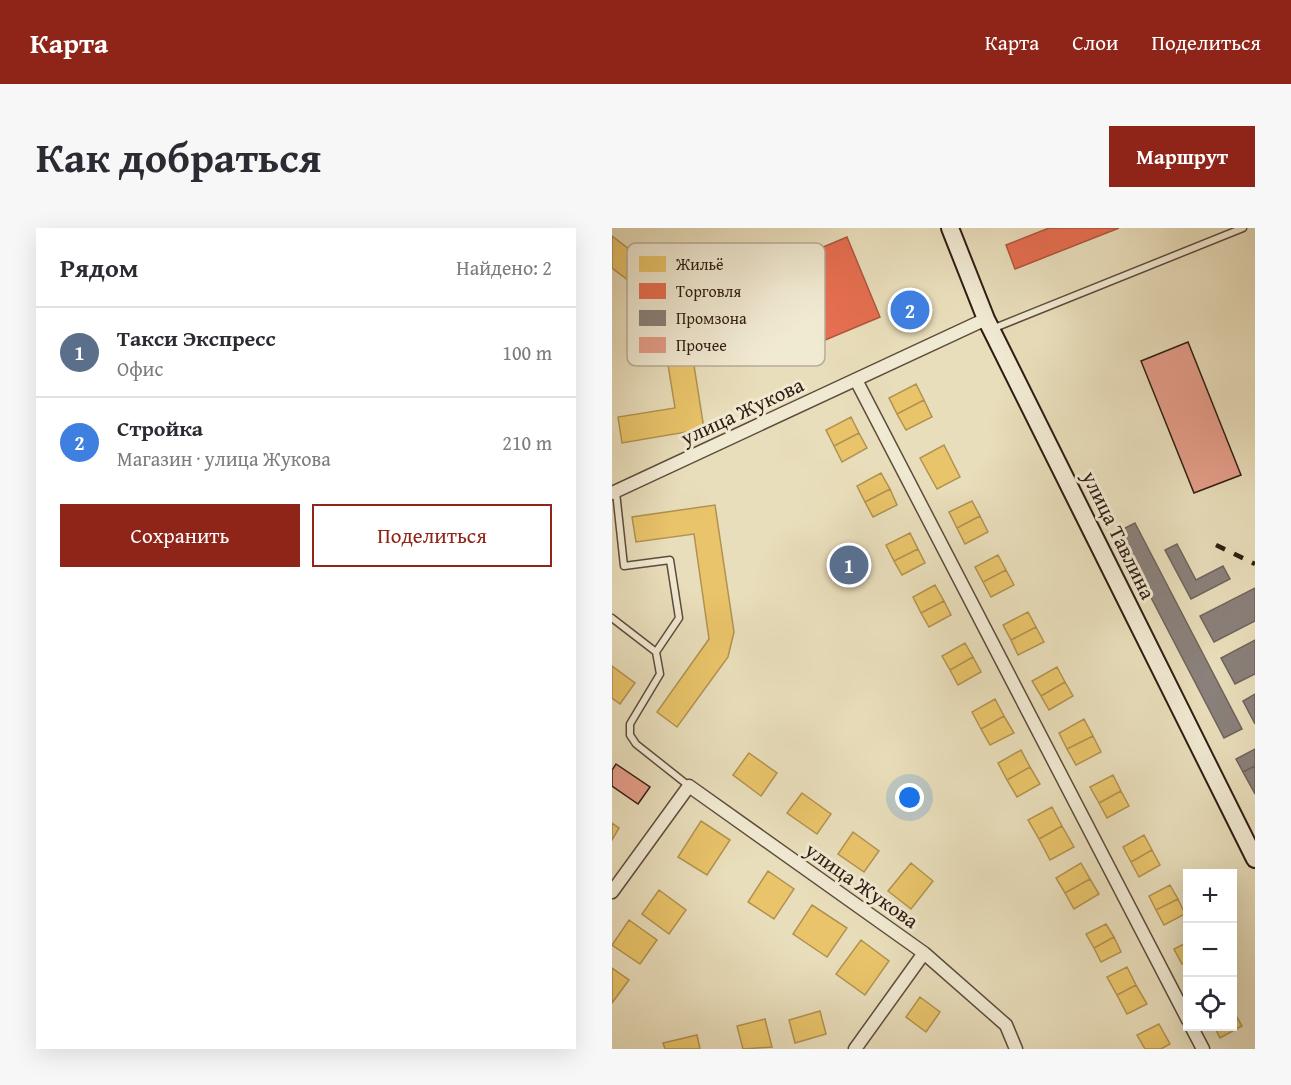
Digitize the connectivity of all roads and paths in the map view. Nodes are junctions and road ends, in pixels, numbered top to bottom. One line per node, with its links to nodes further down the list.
1 (950, 228): 3 (main road, улица Тавлина)
2 (1243, 228): 3 (lane)
3 (988, 324): 4 (street, улица Жукова); 9 (main road, улица Тавлина)
4 (856, 380): 5 (street, улица Жукова); 12 (street)
5 (614, 492): 7 (lane)
6 (612, 618): 7 (lane)
7 (656, 652): 8 (lane)
8 (689, 786): 10 (street); 11 (street, улица Жукова)
9 (1255, 859)
10 (612, 892)
11 (924, 953): 14 (street); 15 (street, улица Жукова)
12 (1183, 1010)
13 (1194, 1031): 16 (street)
14 (855, 1049)
15 (1016, 1049)
16 (1203, 1049)

